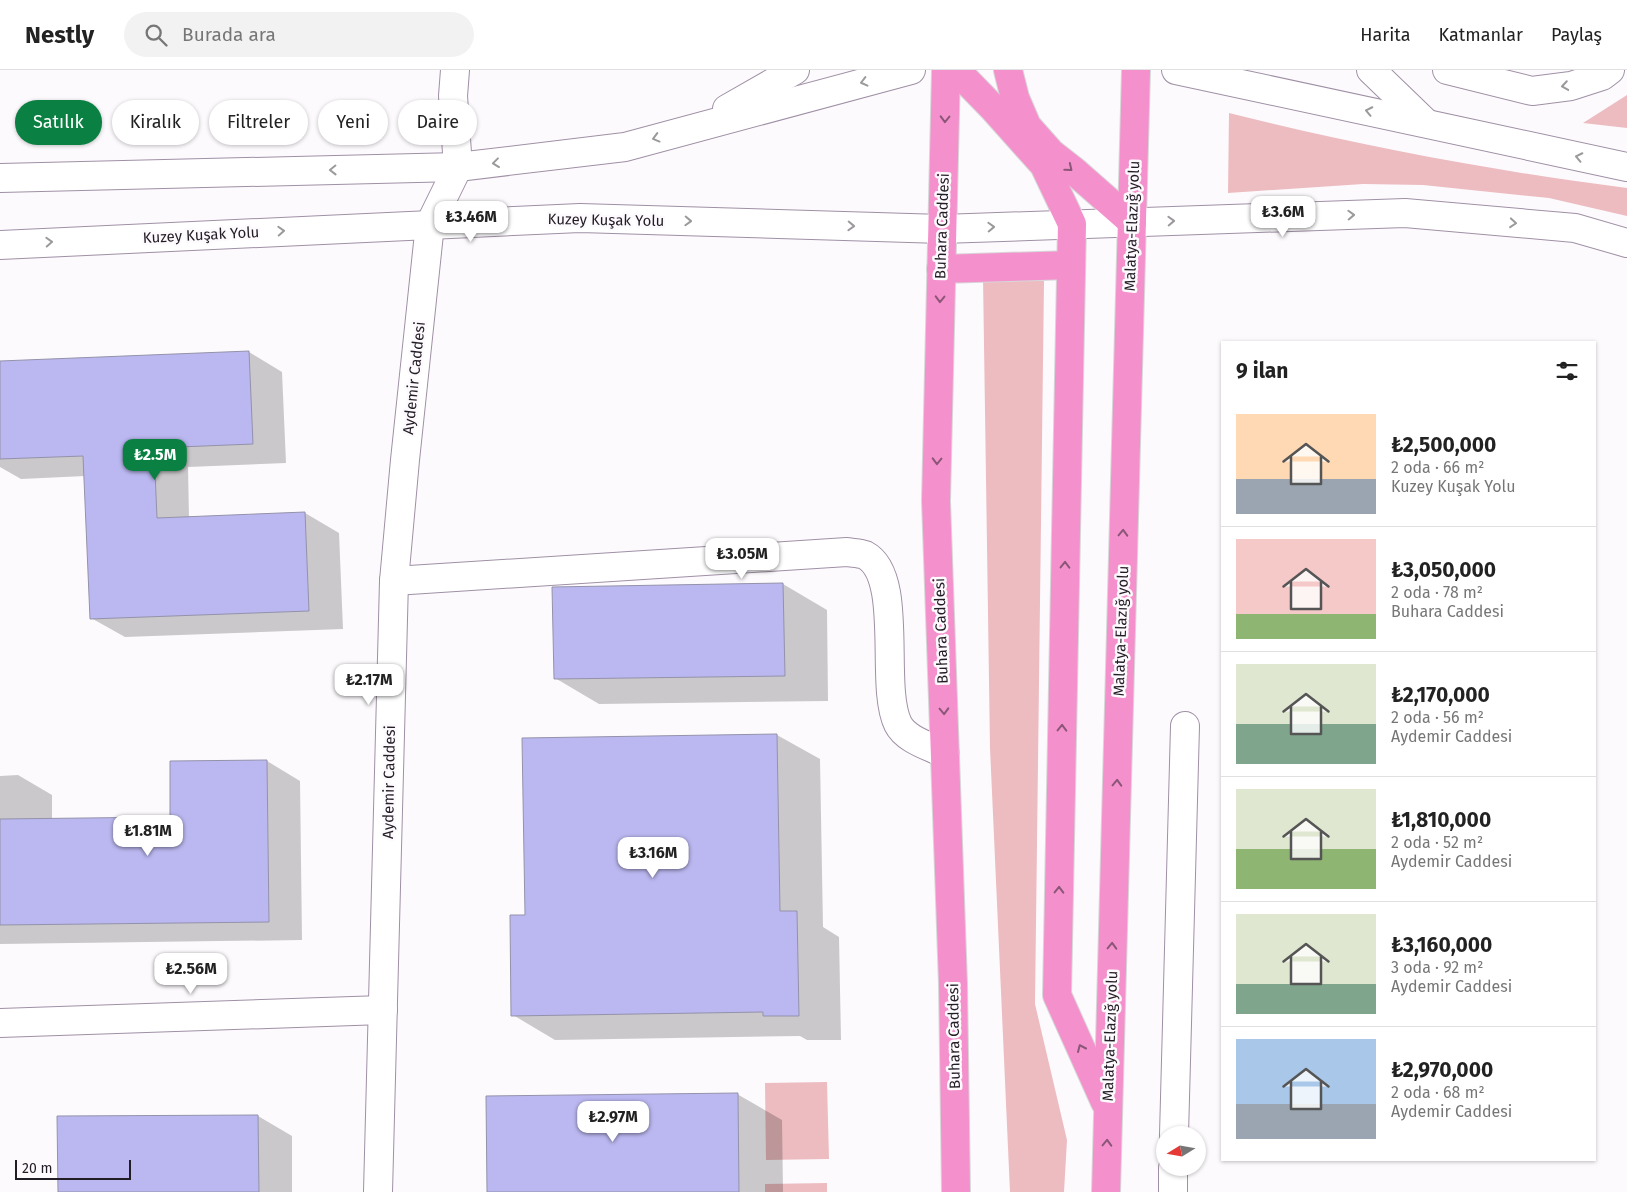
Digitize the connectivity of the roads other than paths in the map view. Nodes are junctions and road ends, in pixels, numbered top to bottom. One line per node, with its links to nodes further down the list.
1 (455, 70): 14 (main road)
2 (795, 70): 13 (main road)
3 (911, 70): 13 (main road, one-way to 13)
4 (946, 70): 20 (highway, Buhara Caddesi, one-way to 20)
5 (956, 70): 19 (highway)
6 (1008, 70): 17 (highway, one-way to 17)
7 (1136, 70): 17 (highway, Malatya-Elazığ yolu)
8 (1176, 70): 12 (main road, one-way to 8)
9 (1371, 70): 12 (main road)
10 (1447, 70): 11 (main road, one-way to 10)
11 (1610, 70)
12 (1426, 123): 15 (main road, one-way to 12)
13 (695, 128): 14 (main road, one-way to 14)
14 (458, 167): 16 (main road, one-way to 16); 18 (main road)
15 (1627, 167)
16 (0, 178)
17 (1132, 222): 19 (main road, Kuzey Kuşak Yolu); 21 (main road, Kuzey Kuşak Yolu, one-way to 21); 30 (highway, Malatya-Elazığ yolu, one-way to 17)
18 (430, 224): 20 (main road, Kuzey Kuşak Yolu, one-way to 20); 22 (main road, Kuzey Kuşak Yolu, one-way to 18); 25 (main road, Aydemir Caddesi)
19 (1072, 224): 20 (main road, Kuzey Kuşak Yolu, one-way to 19); 23 (highway)
20 (942, 229): 24 (highway, Buhara Caddesi)
21 (1627, 243)
22 (0, 244)
23 (1071, 265): 24 (highway); 30 (highway, one-way to 23)
24 (941, 269): 27 (highway, Buhara Caddesi, one-way to 27)
25 (394, 581): 27 (main road); 28 (main road, Aydemir Caddesi)
26 (1185, 726): 31 (main road)
27 (945, 754): 34 (highway, Buhara Caddesi)
28 (383, 1010): 29 (main road); 33 (main road, Aydemir Caddesi)
29 (0, 1023)
30 (1108, 1108): 35 (highway, Malatya-Elazığ yolu, one-way to 30)
31 (1174, 1126)
32 (1173, 1176): 36 (main road)
33 (378, 1192)
34 (956, 1192)
35 (1106, 1192)
36 (1172, 1192)

